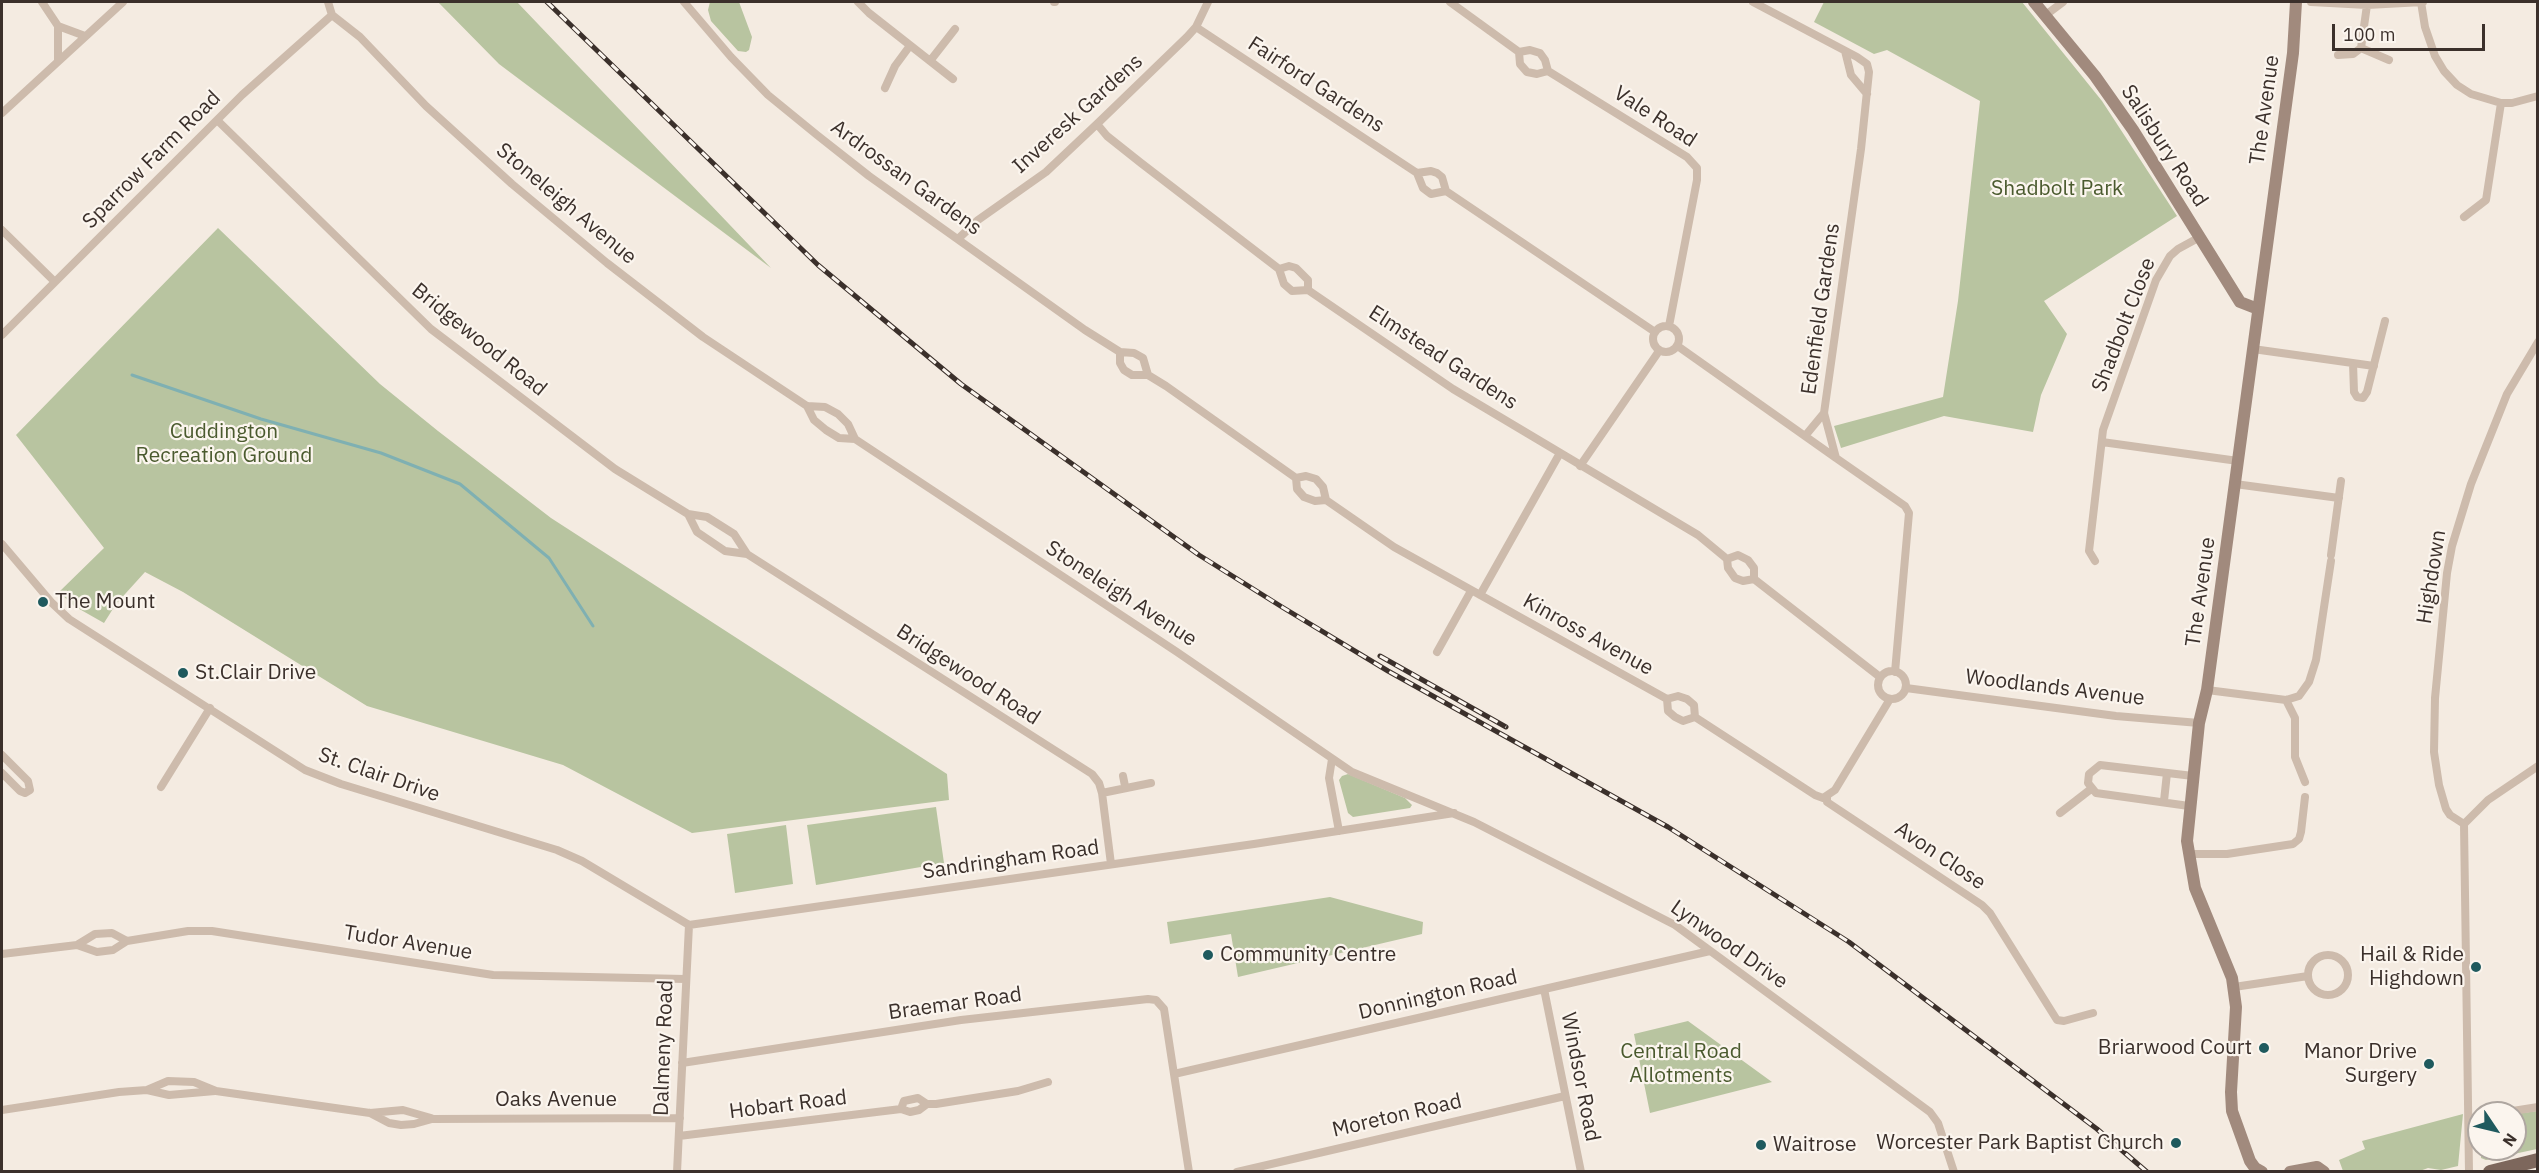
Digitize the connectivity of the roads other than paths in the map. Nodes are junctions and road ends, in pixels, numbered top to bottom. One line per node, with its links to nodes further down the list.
1 (42, 2): 19 (street)
2 (123, 2): 22 (street)
3 (328, 2): 18 (street)
4 (684, 2): 16 (street, Ardrossan Gardens)
5 (699, 2): 16 (street)
6 (858, 2): 23 (street)
7 (1208, 2): 20 (street, Inveresk Gardens)
8 (1450, 2): 26 (street, Vale Road)
9 (1753, 2): 25 (street, Edenfield Gardens)
10 (2034, 2): 17 (street, Salisbury Road)
11 (2063, 2): 17 (street)
12 (2296, 2): 49 (street, The Avenue)
13 (2311, 2): 15 (street)
14 (2422, 2): 15 (street); 36 (street)
15 (2367, 5): 24 (street)
16 (690, 9): 45 (street, Ardrossan Gardens)
17 (2047, 14): 44 (street, Salisbury Road)
18 (332, 15): 38 (street, Sparrow Farm Road); 62 (street, Stoneleigh Avenue)
19 (58, 26): 22 (street); 29 (street)
20 (1196, 27): 39 (street, Inveresk Gardens); 40 (street, Fairford Gardens)
21 (955, 29): 30 (street)
22 (85, 36): 29 (street)
23 (909, 47): 30 (street); 33 (street)
24 (2361, 48): 27 (street); 28 (street)
25 (1845, 51): 34 (street); 34 (street, Edenfield Gardens)
26 (1519, 52): 31 (street, Vale Road); 31 (street, Vale Road)
27 (2338, 55)
28 (2389, 60)
29 (58, 61): 37 (street)
30 (930, 61): 32 (street)
31 (1548, 71): 51 (street, Vale Road)
32 (953, 79)
33 (885, 88)
34 (1867, 94): 63 (street, Edenfield Gardens)
35 (2538, 96): 36 (street)
36 (2501, 103): 42 (street)
37 (2, 113)
38 (217, 120): 47 (street, Sparrow Farm Road); 76 (street, Bridgewood Road)
39 (1097, 124): 45 (street, Inveresk Gardens); 46 (street, Elmstead Gardens)
40 (1417, 173): 41 (street, Fairford Gardens); 41 (street, Fairford Gardens)
41 (1446, 191): 52 (street, Fairford Gardens)
42 (2464, 217)
43 (2, 230): 47 (street)
44 (2200, 237): 49 (street, Salisbury Road); 66 (street, Shadbolt Close)
45 (958, 239): 58 (street, Ardrossan Gardens)
46 (1279, 269): 48 (street, Elmstead Gardens); 48 (street, Elmstead Gardens)
47 (55, 282): 53 (street, Sparrow Farm Road)
48 (1308, 290): 67 (street, Elmstead Gardens)
49 (2258, 309): 56 (street, The Avenue)
50 (2385, 321): 60 (street)
51 (1669, 326): 52 (street); 55 (street)
52 (1655, 332): 57 (street)
53 (2, 335)
54 (2538, 342): 115 (street, Highdown)
55 (1679, 347): 57 (street); 64 (street)
56 (2253, 349): 59 (street); 69 (street, The Avenue)
57 (1659, 351): 70 (street)
58 (1120, 352): 61 (street, Ardrossan Gardens); 61 (street, Ardrossan Gardens)
59 (2353, 363): 60 (street); 60 (street)
60 (2374, 366)
61 (1148, 375): 71 (street, Ardrossan Gardens)
62 (807, 406): 65 (street, Stoneleigh Avenue); 65 (street, Stoneleigh Avenue)
63 (1824, 413): 64 (street); 68 (street, Edenfield Gardens)
64 (1805, 436): 68 (street)
65 (855, 439): 96 (street, Stoneleigh Avenue)
66 (2102, 442): 69 (street); 80 (street, Shadbolt Close)
67 (1560, 453): 70 (street); 82 (street)
68 (1836, 458): 85 (street)
69 (2238, 461): 73 (street, The Avenue)
70 (1580, 466): 79 (street)
71 (1296, 478): 75 (street, Ardrossan Gardens); 75 (street, Ardrossan Gardens)
72 (2341, 481): 74 (street)
73 (2235, 484): 74 (street); 88 (street, The Avenue)
74 (2339, 498): 91 (street)
75 (1326, 500): 82 (street, Ardrossan Gardens)
76 (688, 514): 78 (street, Bridgewood Road); 78 (street, Bridgewood Road)
77 (2, 544): 92 (street, St. Clair Drive)
78 (747, 554): 108 (street, Bridgewood Road)
79 (1727, 559): 81 (street); 81 (street)
80 (2095, 561)
81 (1754, 579): 86 (street)
82 (1475, 593): 83 (street, Ardrossan Gardens); 84 (street)
83 (1492, 603): 89 (street, Kinross Avenue)
84 (1437, 651)
85 (1895, 672): 86 (street); 87 (street)
86 (1880, 677): 90 (street)
87 (1906, 688): 90 (street); 94 (street, Woodlands Avenue)
88 (2207, 690): 91 (street); 94 (street, The Avenue)
89 (1667, 699): 93 (street, Kinross Avenue); 93 (street, Kinross Avenue)
90 (1890, 699): 110 (street)
91 (2286, 700): 103 (street)
92 (210, 708): 106 (street); 119 (street, St. Clair Drive)
93 (1695, 717): 110 (street, Kinross Avenue)
94 (2199, 723): 101 (street, The Avenue)
95 (2, 755): 98 (street)
96 (1332, 759): 102 (street, Stoneleigh Avenue); 116 (street)
97 (2538, 766): 115 (street)
98 (2, 773)
99 (2167, 773): 101 (street); 107 (street); 111 (street)
100 (1123, 776): 105 (street)
101 (2193, 776): 112 (street, The Avenue)
102 (1367, 778): 113 (street, Lynwood Drive)
103 (2305, 782)
104 (1151, 783): 105 (street)
105 (1125, 786): 108 (street)
106 (161, 787)
107 (2091, 789): 111 (street); 114 (street)
108 (1102, 793): 118 (street, Bridgewood Road)
109 (2305, 796): 117 (street)
110 (1827, 797): 128 (street, Avon Close)
111 (2164, 801): 112 (street)
112 (2189, 806): 117 (street, The Avenue)
113 (1454, 813): 116 (street, Sandringham Road); 122 (street, Lynwood Drive)
114 (2060, 813)
115 (2464, 824): 135 (street)
116 (1339, 831): 118 (street, Sandringham Road)
117 (2188, 854): 126 (street, The Avenue)
118 (1111, 864): 119 (street, Sandringham Road)
119 (689, 925): 125 (street, Dalmeny Road)
120 (127, 941): 121 (street, Tudor Avenue); 121 (street, Tudor Avenue); 125 (street, Tudor Avenue)
121 (77, 945): 123 (street, Tudor Avenue)
122 (1710, 951): 127 (street, Donnington Road); 146 (street, Lynwood Drive)
123 (2, 954)
124 (2308, 976): 124 (street); 126 (street)
125 (685, 979): 129 (street, Dalmeny Road)
126 (2234, 987): 147 (street, The Avenue)
127 (1544, 989): 130 (street, Donnington Road); 134 (street, Windsor Road)
128 (2093, 1013)
129 (682, 1063): 130 (street, Braemar Road); 138 (street, Dalmeny Road)
130 (1174, 1074): 143 (street, Braemar Road)
131 (1048, 1082): 140 (street, Hobart Road)
132 (147, 1090): 133 (street, Oaks Avenue); 133 (street, Oaks Avenue); 136 (street, Oaks Avenue)
133 (216, 1091): 137 (street, Oaks Avenue)
134 (1565, 1096): 144 (street, Moreton Road); 145 (street, Windsor Road)
135 (2468, 1101)
136 (2, 1110)
137 (370, 1113): 139 (street, Oaks Avenue); 139 (street, Oaks Avenue)
138 (680, 1118): 139 (street, Oaks Avenue); 140 (street, Dalmeny Road)
139 (432, 1119)
140 (679, 1136): 142 (street, Dalmeny Road)
141 (2538, 1160): 150 (main road)
142 (677, 1172)
143 (1189, 1172)
144 (1237, 1172)
145 (1581, 1172)
146 (1954, 1172)
147 (2262, 1172)
148 (2290, 1172): 149 (street)
149 (2324, 1172)
150 (2490, 1172)

